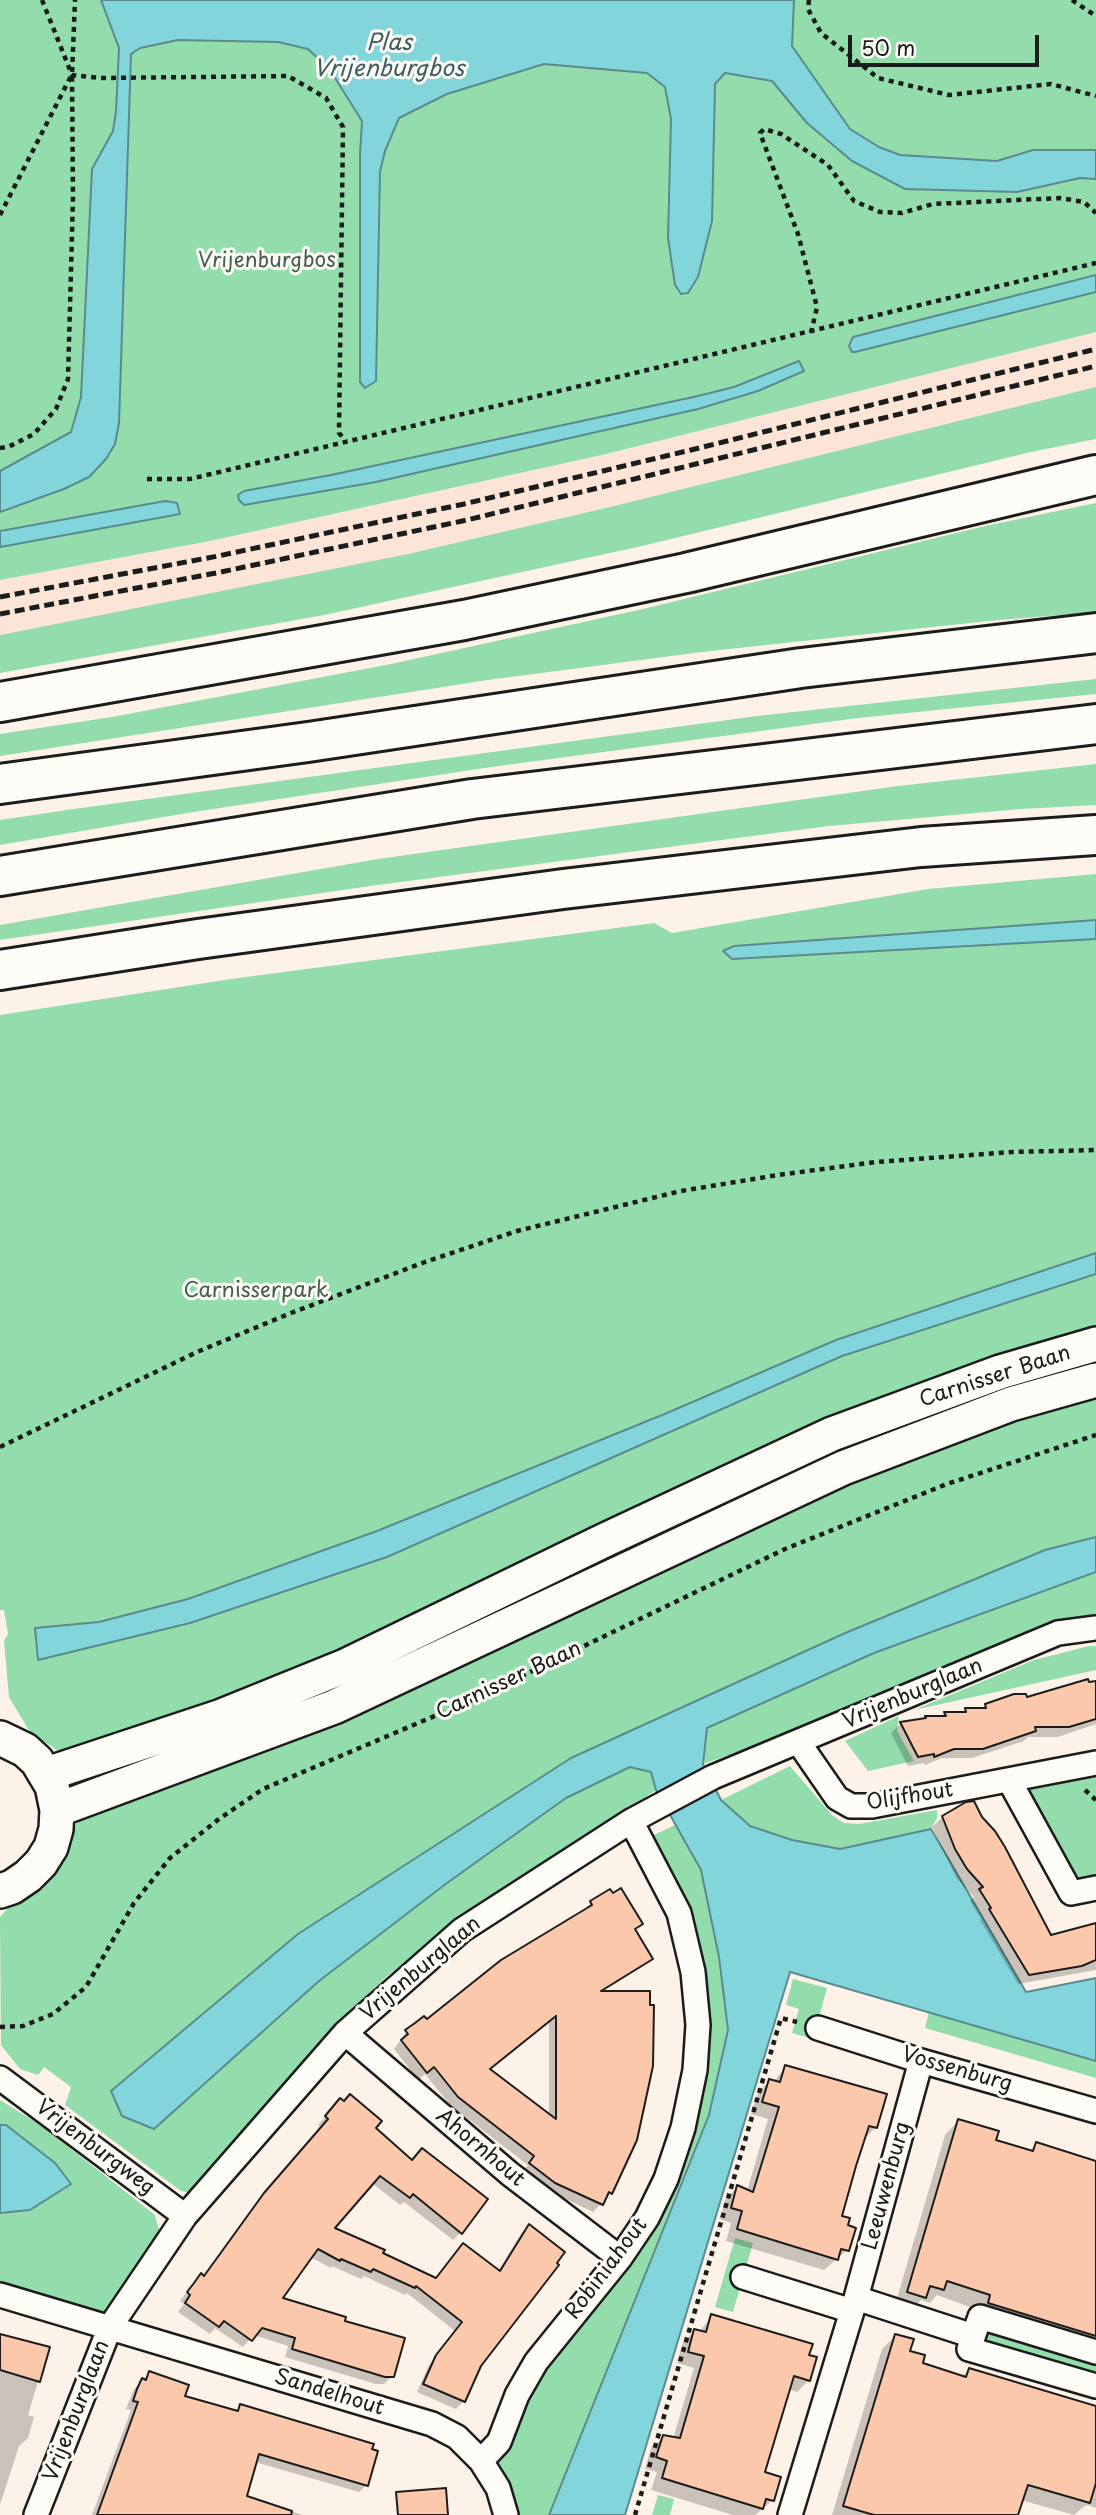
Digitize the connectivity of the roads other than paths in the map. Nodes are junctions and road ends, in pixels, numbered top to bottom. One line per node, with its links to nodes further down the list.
1 (1096, 475): 3 (highway)
2 (1096, 633): 5 (highway)
3 (0, 702)
4 (1096, 724): 7 (highway)
5 (0, 784)
6 (1096, 835): 8 (highway)
7 (0, 876)
8 (0, 970)
9 (1096, 1344): 15 (main road, Carnisser Baan)
10 (1096, 1380): 17 (main road, Carnisser Baan)
11 (1096, 1628): 13 (street, Vrijenburglaan)
12 (0, 1738): 15 (main road)
13 (799, 1743): 16 (street, Olijfhout); 18 (street, Vrijenburglaan)
14 (1096, 1763): 16 (street, Olijfhout)
15 (47, 1774): 17 (main road)
16 (1009, 1780): 19 (street)
17 (58, 1810): 20 (main road)
18 (631, 1821): 22 (street, Vrijenburglaan); 27 (street, Robiniahout)
19 (1096, 1888)
20 (0, 1891)
21 (818, 2028): 23 (street, Vossenburg)
22 (345, 2033): 26 (street, Vrijenburglaan); 27 (street, Ahornhout)
23 (921, 2061): 25 (street, Vossenburg); 30 (street, Leeuwenburg)
24 (2, 2076): 26 (street, Vrijenburgweg)
25 (1096, 2111)
26 (185, 2216): 31 (street, Vrijenburglaan)
27 (620, 2258): 35 (street, Robiniahout)
28 (743, 2277): 30 (street)
29 (0, 2295): 31 (street, Sandelhout)
30 (854, 2304): 32 (street); 38 (street, Leeuwenburg)
31 (110, 2327): 35 (street, Sandelhout); 36 (street, Vrijenburglaan)
32 (973, 2336): 33 (street); 34 (street)
33 (1096, 2351)
34 (1096, 2386)
35 (481, 2461): 37 (street, Sandelhout)
36 (36, 2515)
37 (506, 2515)
38 (790, 2515)

